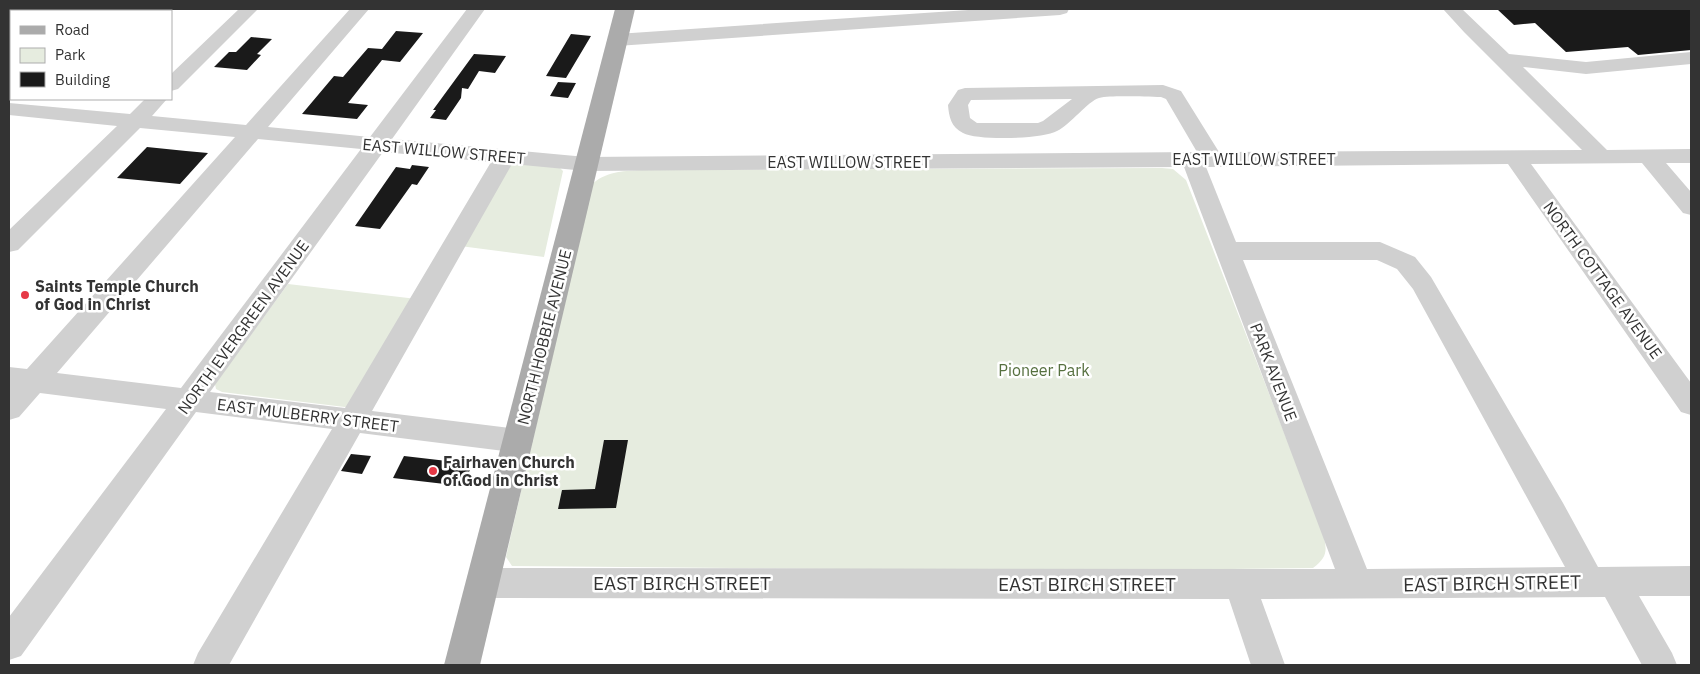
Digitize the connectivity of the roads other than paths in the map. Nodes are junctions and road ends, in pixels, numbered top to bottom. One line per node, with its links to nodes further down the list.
1 (249, 9): 10 (street)
2 (360, 9): 15 (street)
3 (476, 9): 16 (street, NORTH EVERGREEN AVENUE)
4 (625, 9): 7 (main road, NORTH HOBBIE AVENUE)
5 (1060, 9): 7 (street)
6 (1452, 9): 9 (street)
7 (617, 40): 23 (main road, NORTH HOBBIE AVENUE)
8 (1691, 58): 9 (street)
9 (1503, 60): 21 (street)
10 (172, 84)
11 (1092, 93): 11 (lane); 22 (lane)
12 (156, 100): 14 (street)
13 (14, 108): 14 (street, EAST WILLOW STREET)
14 (135, 121): 15 (street, EAST WILLOW STREET); 25 (street)
15 (252, 132): 16 (street, EAST WILLOW STREET); 27 (street)
16 (377, 144): 17 (street, EAST WILLOW STREET); 28 (street, NORTH EVERGREEN AVENUE)
17 (506, 156): 23 (street, EAST WILLOW STREET); 31 (street)
18 (1648, 156): 19 (street, EAST WILLOW STREET); 21 (street, EAST WILLOW STREET); 24 (street)
19 (1691, 156)
20 (1514, 157): 21 (street, EAST WILLOW STREET); 22 (street, EAST WILLOW STREET); 29 (street, NORTH COTTAGE AVENUE)
21 (1601, 157)
22 (1202, 160): 23 (street, EAST WILLOW STREET); 26 (street, PARK AVENUE)
23 (586, 164): 32 (main road, NORTH HOBBIE AVENUE)
24 (1691, 207)
25 (9, 244)
26 (1227, 251): 34 (street); 37 (street, PARK AVENUE)
27 (21, 379): 28 (street, EAST MULBERRY STREET); 30 (street)
28 (188, 400): 31 (street, EAST MULBERRY STREET); 38 (street, NORTH EVERGREEN AVENUE)
29 (1691, 404)
30 (9, 409)
31 (352, 421): 32 (street, EAST MULBERRY STREET); 39 (street)
32 (519, 441): 35 (main road, NORTH HOBBIE AVENUE)
33 (1691, 581): 34 (street, EAST BIRCH STREET)
34 (1601, 582): 37 (street, EAST BIRCH STREET); 42 (street)
35 (482, 583): 36 (street, EAST BIRCH STREET); 40 (main road, NORTH HOBBIE AVENUE)
36 (1240, 584): 37 (street, EAST BIRCH STREET); 41 (street)
37 (1357, 584)
38 (9, 644)
39 (210, 665)
40 (462, 665)
41 (1268, 665)
42 (1660, 665)

